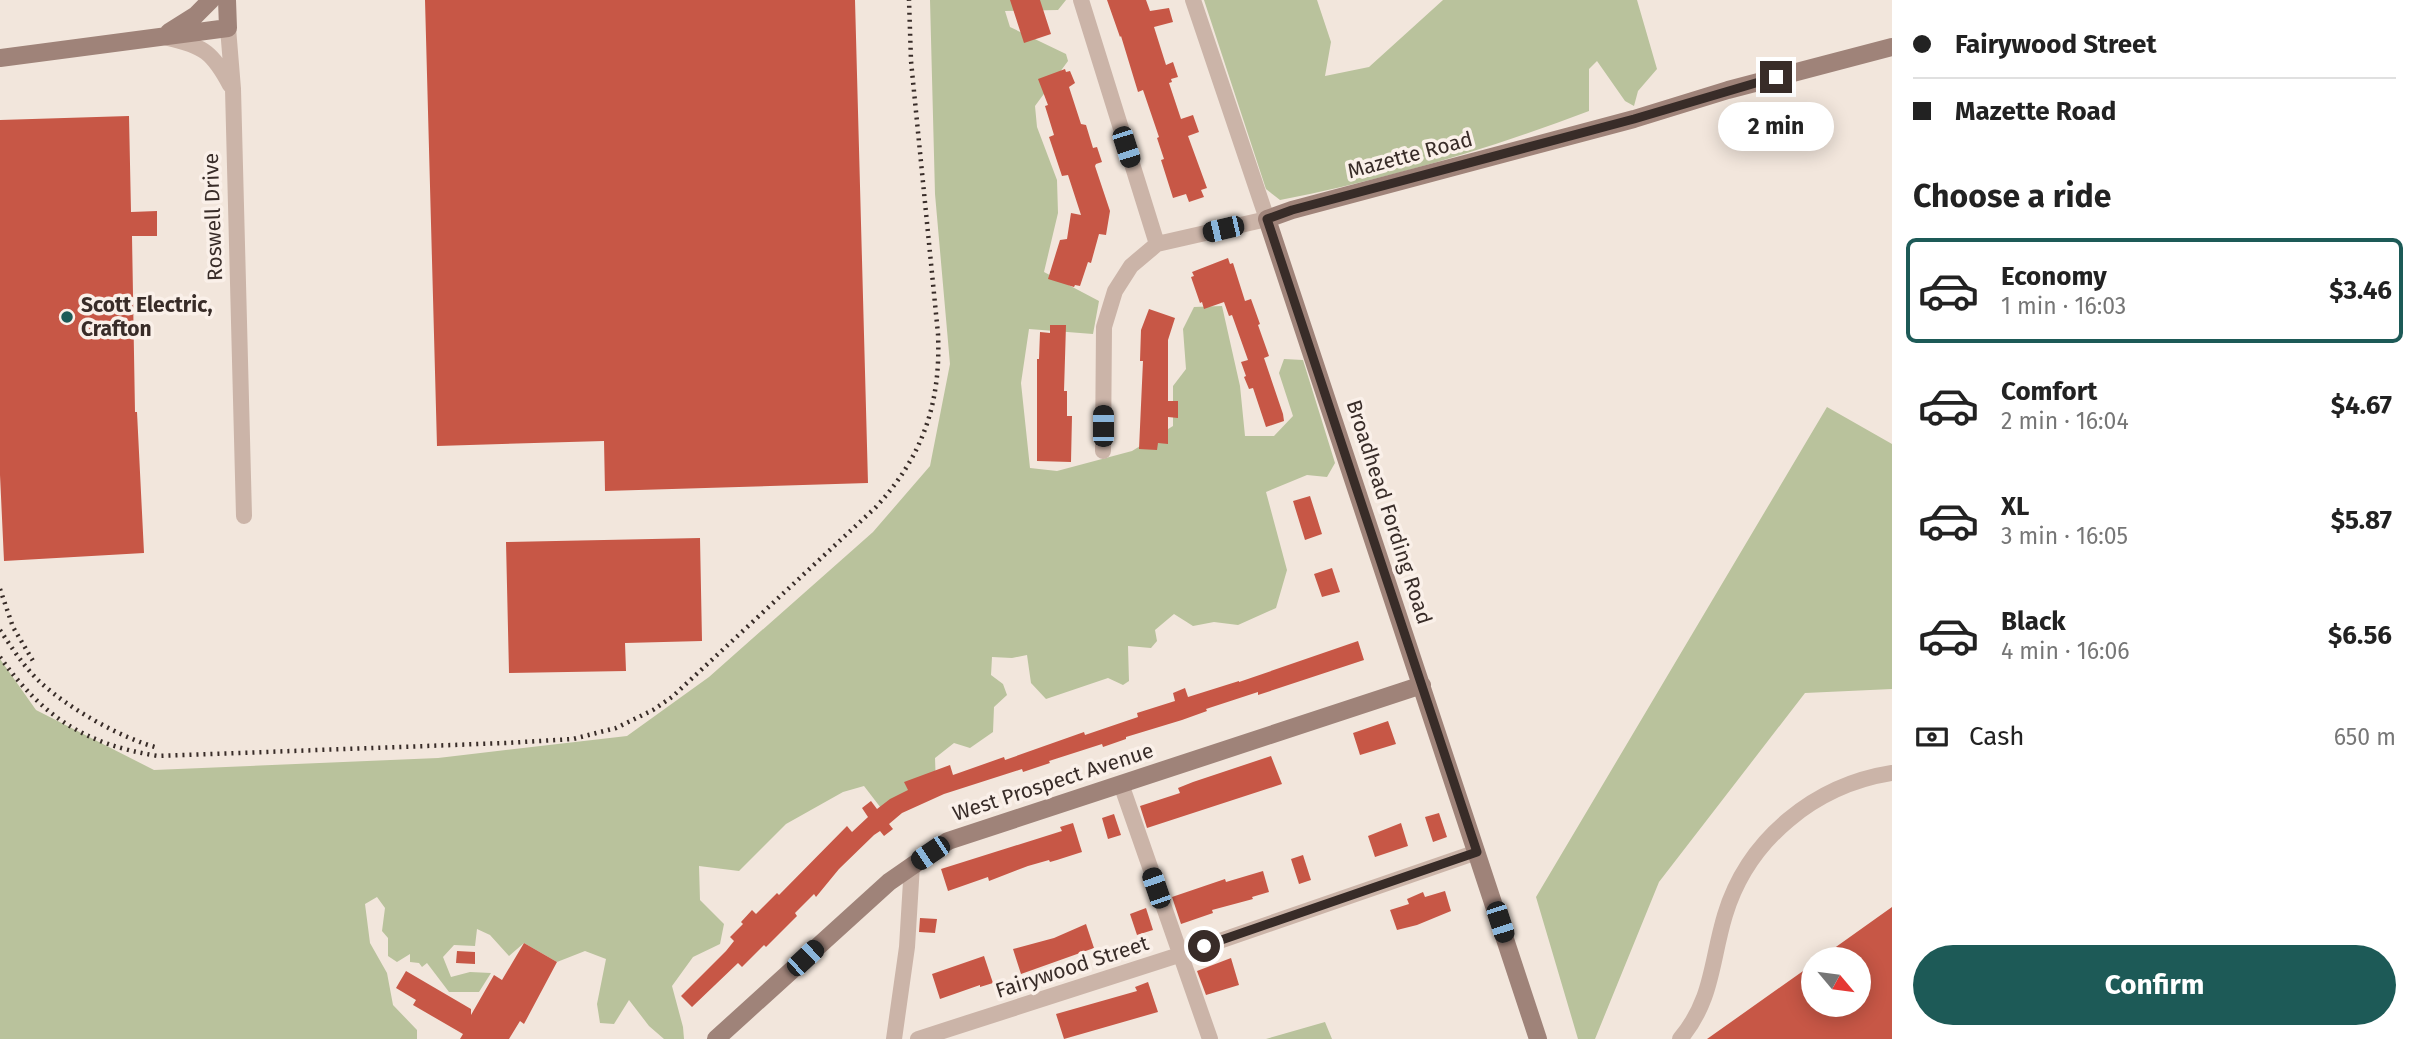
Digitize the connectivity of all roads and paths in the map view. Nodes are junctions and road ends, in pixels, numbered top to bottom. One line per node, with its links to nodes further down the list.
1 (211, 0): 6 (street)
2 (227, 0): 5 (street, Roswell Drive)
3 (1081, 0): 11 (street)
4 (1194, 0): 10 (street, Broadhead Fording Road)
5 (228, 28): 6 (street); 9 (street, Roswell Drive)
6 (163, 36): 8 (street); 9 (street)
7 (1892, 47): 10 (street, Mazette Road)
8 (0, 58)
9 (233, 89): 13 (street, Roswell Drive)
10 (1267, 219): 11 (street, Mazette Road); 14 (street, Broadhead Fording Road)
11 (1157, 244): 12 (street, Mazette Road)
12 (1103, 451)
13 (244, 516)
14 (1422, 685): 16 (street, West Prospect Avenue); 17 (street, Broadhead Fording Road)
15 (1892, 774): 25 (street)
16 (1121, 784): 18 (street, West Prospect Avenue); 19 (street)
17 (1477, 852): 19 (street, Fairywood Street); 24 (street, Broadhead Fording Road)
18 (912, 865): 20 (street, West Prospect Avenue); 21 (street)
19 (1179, 955): 22 (street, Fairywood Street); 23 (street)
20 (716, 1039)
21 (894, 1039)
22 (918, 1039)
23 (1210, 1039)
24 (1538, 1039)
25 (1680, 1039)

